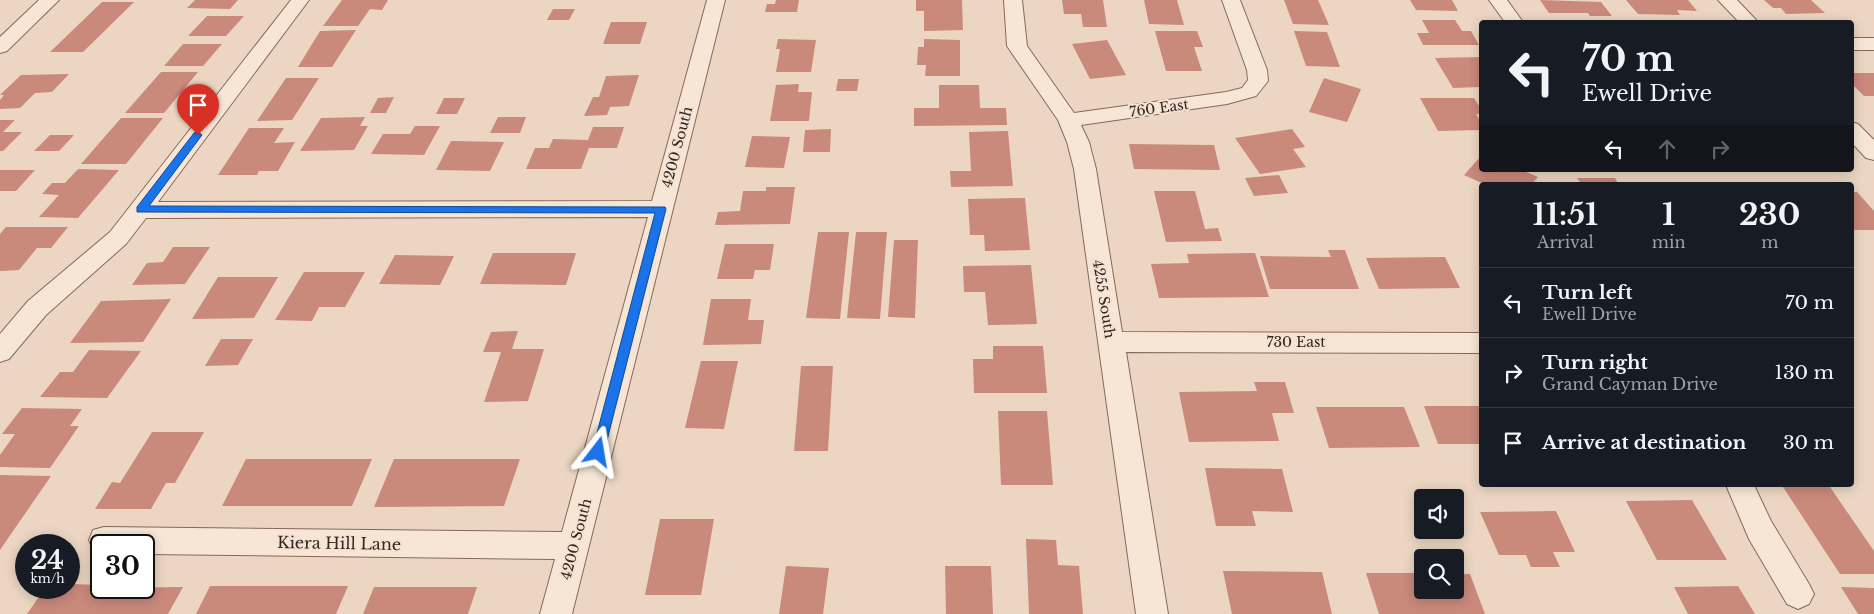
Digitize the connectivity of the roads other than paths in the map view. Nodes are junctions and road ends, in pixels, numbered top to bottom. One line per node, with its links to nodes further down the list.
1 (50, 0): 12 (street)
2 (300, 0): 17 (street)
3 (716, 0): 16 (street, 4200 South)
4 (1013, 0): 13 (street, 4255 South)
5 (1231, 0): 13 (street, 760 East)
6 (1498, 0): 8 (street)
7 (1727, 0): 9 (street)
8 (1513, 20)
9 (1747, 20)
10 (1854, 44): 11 (street)
11 (1874, 44)
12 (0, 47)
13 (1068, 120): 18 (street, 4255 South)
14 (1854, 133): 15 (street)
15 (1874, 153)
16 (661, 209): 17 (street); 23 (street, 4200 South)
17 (141, 210): 20 (street)
18 (1110, 342): 19 (street, 730 East); 26 (street, 4255 South)
19 (1479, 343)
20 (0, 352)
21 (1741, 487): 24 (street)
22 (155, 541): 23 (street, Kiera Hill Lane)
23 (574, 546): 25 (street, 4200 South)
24 (1798, 594)
25 (556, 614)
26 (1152, 614)

